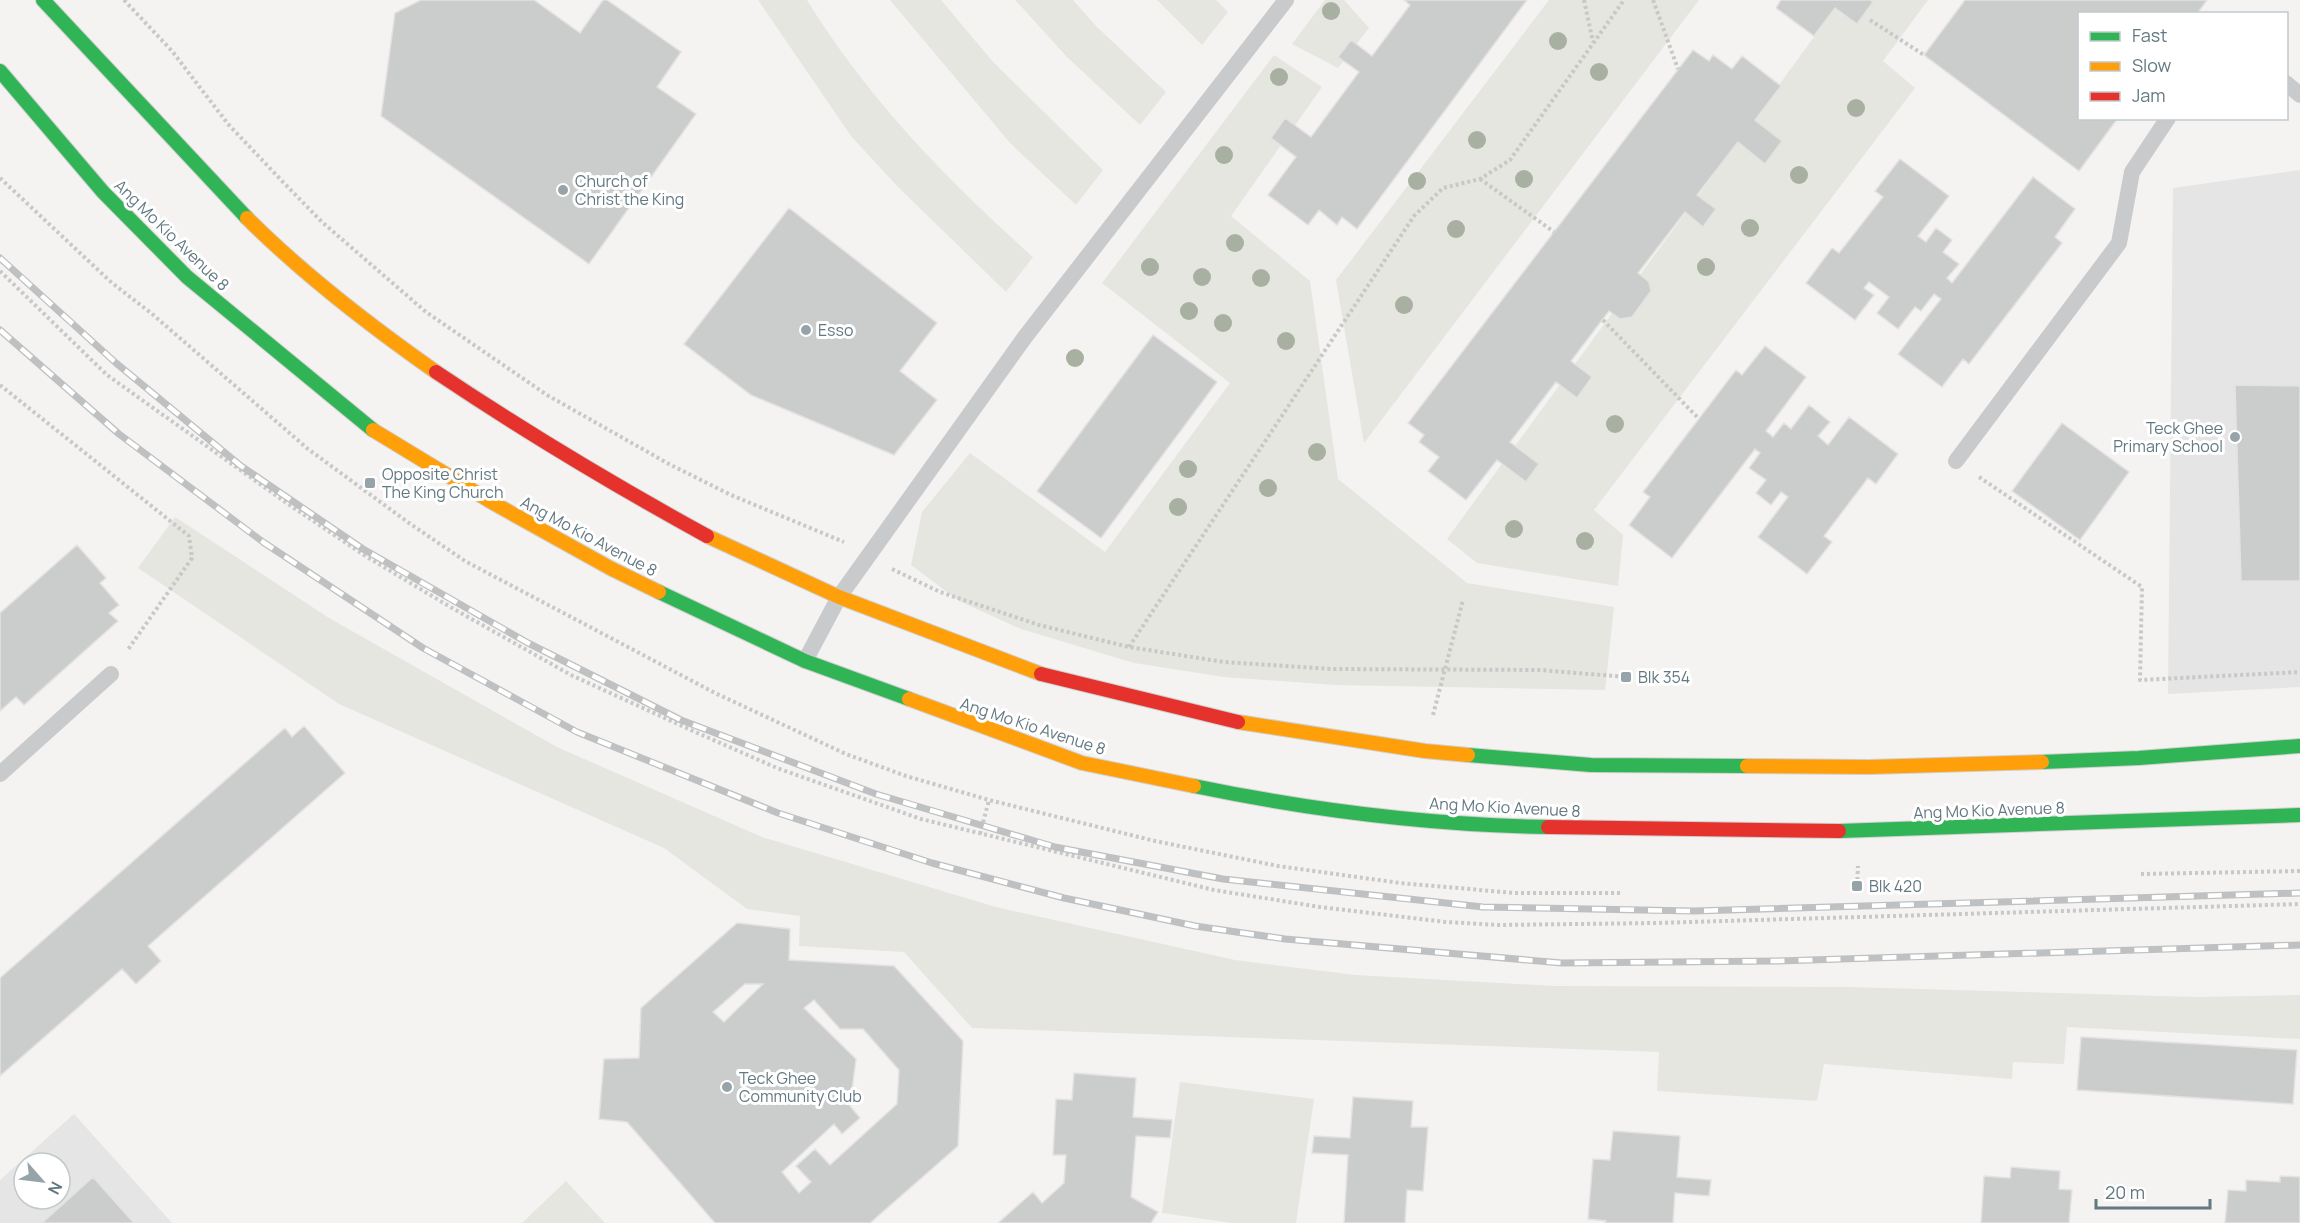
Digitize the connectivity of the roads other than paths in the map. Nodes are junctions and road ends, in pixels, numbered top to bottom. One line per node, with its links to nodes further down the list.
1 (43, 0): 8 (main road)
2 (1286, 0): 8 (lane)
3 (0, 71): 9 (main road, Ang Mo Kio Avenue 8)
4 (2288, 85): 5 (lane)
5 (2300, 95)
6 (2167, 120): 7 (lane)
7 (1956, 461)
8 (839, 597): 9 (lane); 11 (main road)
9 (805, 661): 13 (main road, Ang Mo Kio Avenue 8)
10 (111, 674): 12 (lane)
11 (2300, 746)
12 (0, 774)
13 (2300, 815)

